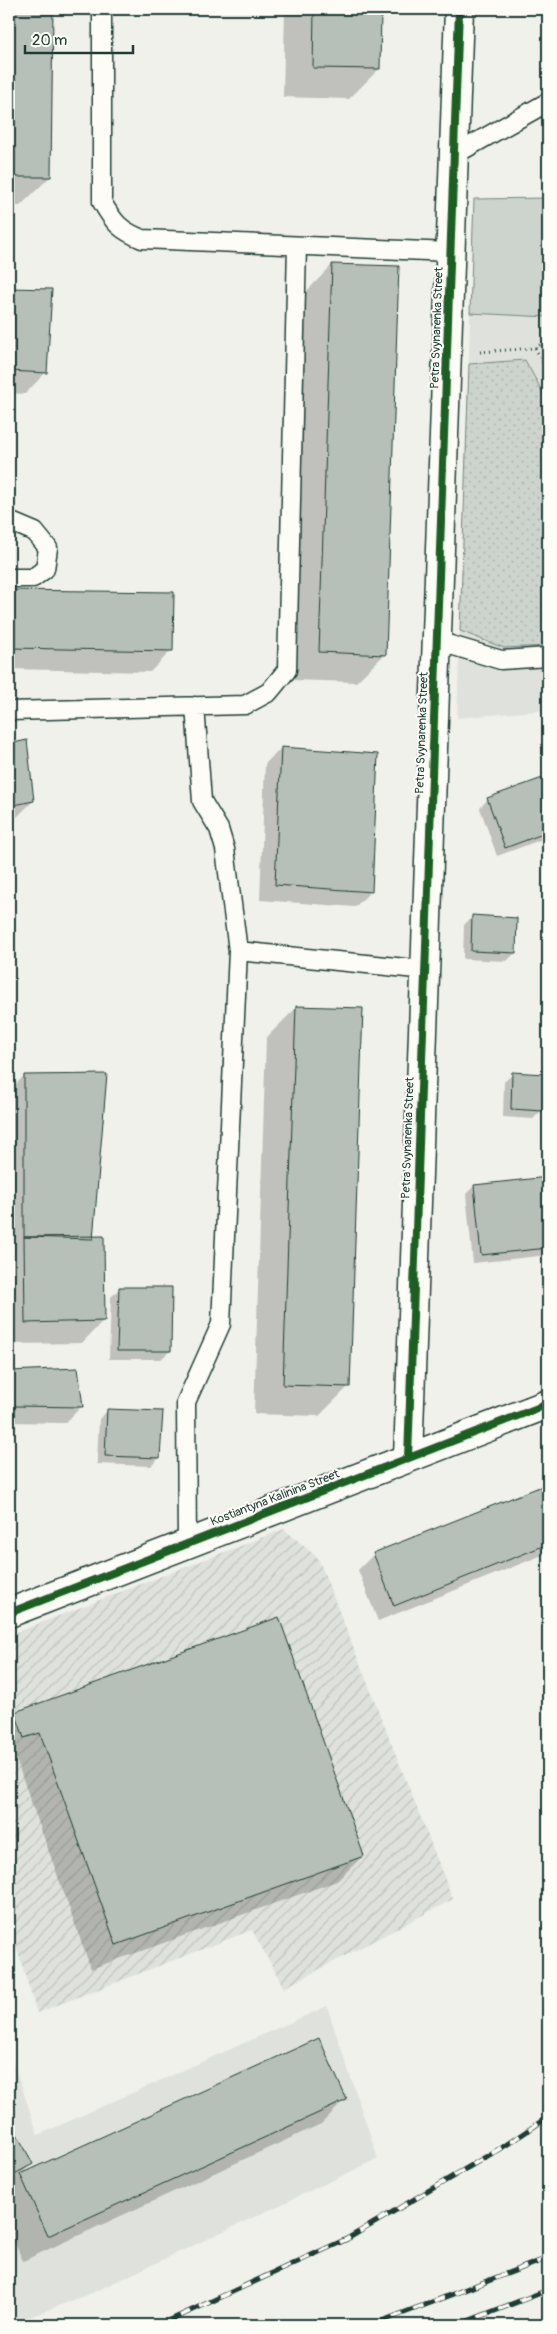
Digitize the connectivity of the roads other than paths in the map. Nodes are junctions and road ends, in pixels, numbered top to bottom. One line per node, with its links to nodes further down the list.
1 (102, 9): 5 (lane)
2 (459, 9): 4 (street, Petra Svynarenka Street)
3 (548, 102): 4 (lane)
4 (454, 155): 6 (street, Petra Svynarenka Street)
5 (297, 246): 6 (lane); 11 (lane)
6 (450, 252): 9 (street, Petra Svynarenka Street)
7 (9, 521): 8 (lane)
8 (9, 578)
9 (437, 641): 10 (lane); 14 (street, Petra Svynarenka Street)
10 (548, 658)
11 (196, 706): 12 (lane); 13 (lane)
12 (9, 711)
13 (238, 950): 14 (lane); 17 (lane)
14 (426, 970): 16 (street, Petra Svynarenka Street)
15 (548, 1404): 16 (street, Kostiantyna Kalinina Street)
16 (408, 1458): 17 (street, Kostiantyna Kalinina Street)
17 (187, 1544): 18 (street, Kostiantyna Kalinina Street)
18 (9, 1613)

